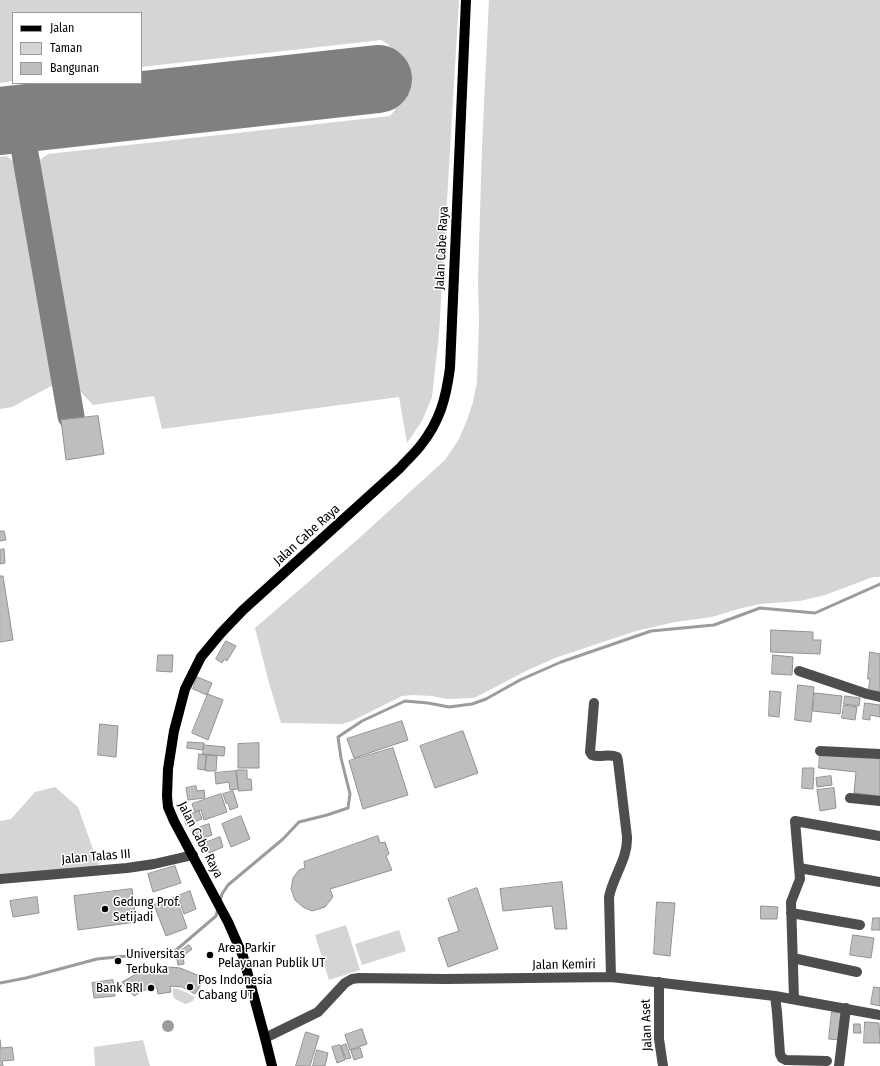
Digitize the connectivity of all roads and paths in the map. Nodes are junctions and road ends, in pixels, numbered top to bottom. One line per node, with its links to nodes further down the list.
1 (466, 0): 10 (main road, Jalan Cabe Raya)
2 (799, 671): 3 (street)
3 (880, 697)
4 (594, 703): 18 (street)
5 (820, 751): 6 (street)
6 (880, 754)
7 (850, 798): 8 (street)
8 (880, 801)
9 (880, 836): 11 (street)
10 (193, 855): 12 (street, Jalan Talas III); 24 (main road, Jalan Cabe Raya)
11 (799, 868): 13 (street); 14 (street)
12 (0, 879)
13 (880, 882)
14 (791, 913): 15 (street); 16 (street)
15 (860, 925)
16 (793, 958): 17 (street); 21 (street)
17 (857, 972)
18 (611, 977): 19 (street, Jalan Kemiri); 24 (street, Jalan Kemiri)
19 (659, 982): 20 (street, Jalan Kemiri); 27 (street, Jalan Aset)
20 (775, 996): 21 (street, Jalan Kemiri); 25 (street)
21 (794, 998): 22 (street, Jalan Kemiri)
22 (846, 1008): 23 (street, Jalan Kemiri); 28 (street)
23 (880, 1015)
24 (265, 1038): 26 (main road, Jalan Cabe Raya)
25 (827, 1061)
26 (272, 1066)
27 (663, 1066)
28 (839, 1066)

